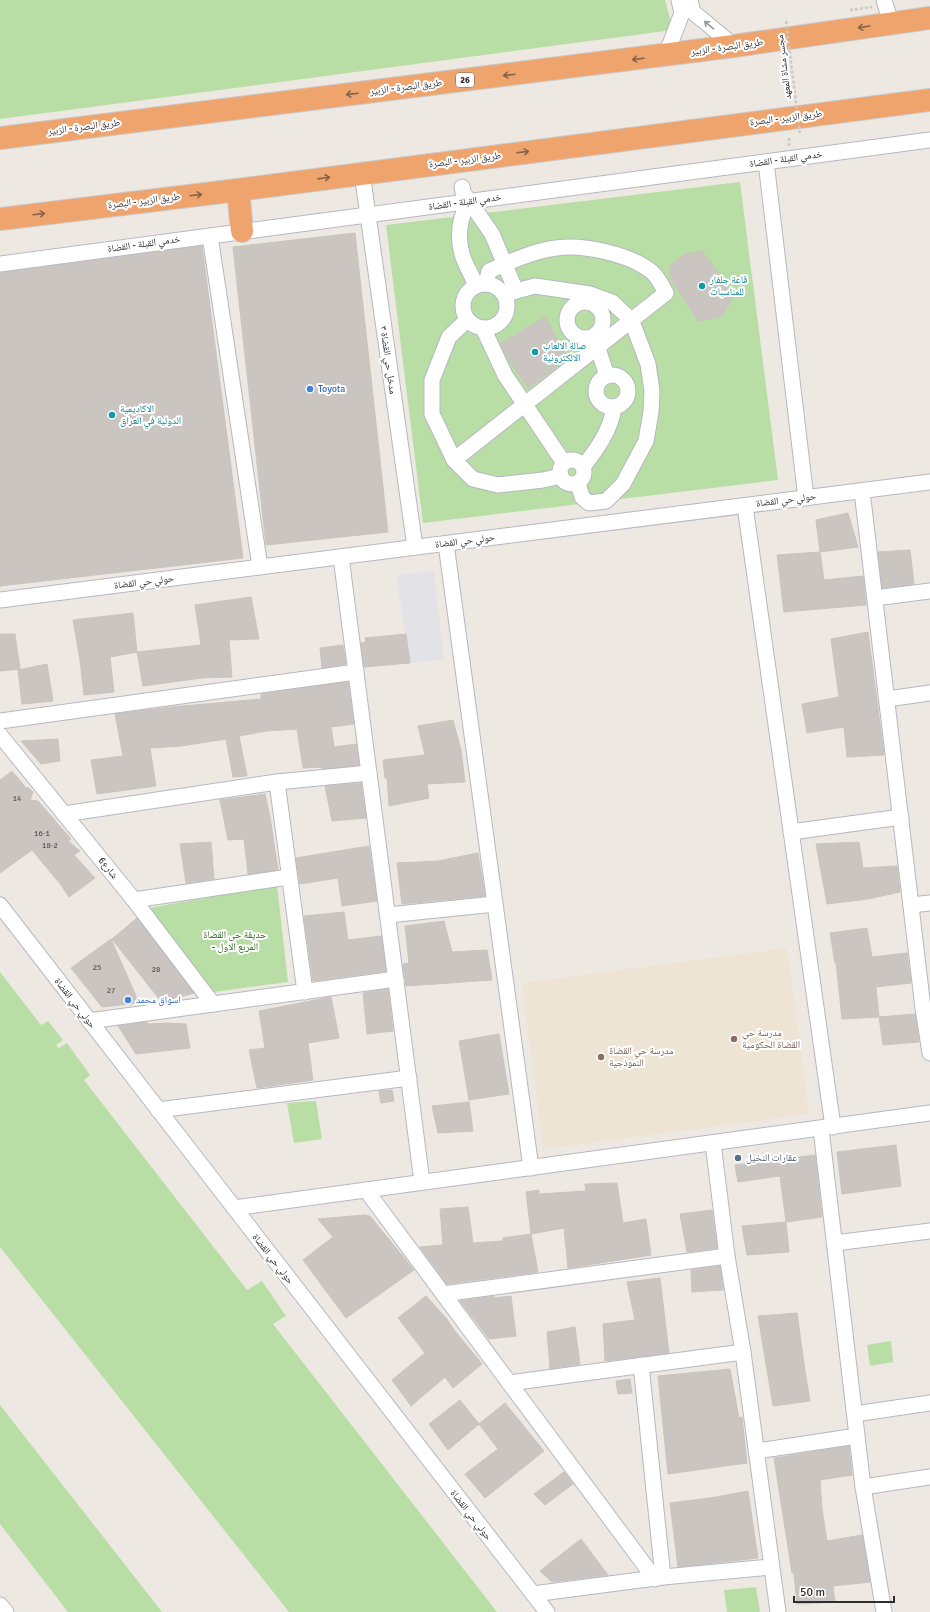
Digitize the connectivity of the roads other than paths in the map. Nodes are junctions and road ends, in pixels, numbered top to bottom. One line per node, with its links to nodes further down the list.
1 (679, 0): 6 (street)
2 (690, 0): 5 (street, one-way to 2)
3 (887, 9): 4 (highway, طريق البصرة - الزبير / 26); 5 (highway, طريق البصرة - الزبير / 26, one-way to 5)
4 (930, 18)
5 (734, 46): 6 (highway, طريق البصرة - الزبير / 26)
6 (666, 55): 8 (highway, طريق البصرة - الزبير / 26, one-way to 8)
7 (930, 102): 11 (highway, طريق الزبير - البصرة, one-way to 7)
8 (0, 138)
9 (930, 140): 10 (street, خدمي القبلة - القضاة)
10 (766, 162): 14 (street, خدمي القبلة - القضاة); 36 (street)
11 (362, 173): 13 (highway, طريق الزبير - البصرة, one-way to 11); 15 (street, مدخل حي القضاة ٣)
12 (462, 187): 14 (street)
13 (238, 190): 16 (highway, طريق الزبير - البصرة, one-way to 13); 18 (highway)
14 (469, 201): 15 (street, خدمي القبلة - القضاة); 20 (street); 21 (street)
15 (368, 215): 18 (street, خدمي القبلة - القضاة); 39 (street, مدخل حي القضاة ٣)
16 (0, 219)
17 (210, 236): 18 (street, خدمي القبلة - القضاة); 19 (street, خدمي القبلة - القضاة); 41 (street)
18 (243, 238)
19 (0, 264)
20 (505, 264): 21 (street); 22 (street); 24 (street)
21 (481, 285): 22 (street); 23 (street)
22 (510, 294): 24 (street); 25 (street)
23 (467, 320): 25 (street); 30 (street)
24 (630, 321): 26 (street); 34 (street)
25 (484, 328): 28 (street)
26 (596, 341): 27 (street); 28 (street)
27 (607, 376): 29 (street); 29 (street)
28 (524, 404): 30 (street); 32 (street)
29 (614, 407): 31 (street)
30 (454, 460): 32 (street)
31 (583, 467): 32 (street); 34 (street)
32 (562, 470): 34 (street)
33 (930, 482): 35 (street, حولي حي القضاة)
34 (578, 483)
35 (862, 491): 36 (street, حولي حي القضاة); 43 (street)
36 (806, 498): 37 (street, حولي حي القضاة)
37 (745, 506): 38 (street, حولي حي القضاة); 54 (street)
38 (446, 544): 39 (street, حولي حي القضاة); 58 (street)
39 (415, 548): 40 (street, حولي حي القضاة)
40 (341, 557): 41 (street, حولي حي القضاة); 45 (street)
41 (260, 567): 44 (street, حولي حي القضاة)
42 (930, 591): 43 (street)
43 (875, 598): 47 (street)
44 (0, 600)
45 (356, 672): 48 (street); 50 (street)
46 (930, 693): 47 (street)
47 (887, 699): 53 (street)
48 (0, 722)
49 (0, 735): 52 (street, شارع6)
50 (369, 773): 51 (street); 61 (street)
51 (277, 782): 52 (street); 55 (street)
52 (64, 814): 56 (street, شارع6)
53 (901, 817): 54 (street); 60 (street)
54 (791, 832): 71 (street)
55 (289, 877): 56 (street); 63 (street)
56 (134, 900): 64 (street, شارع6)
57 (930, 903): 60 (street)
58 (495, 904): 61 (street); 73 (street)
59 (0, 905): 66 (street, حولي حي القضاة)
60 (911, 905): 65 (street)
61 (388, 915): 62 (street)
62 (396, 979): 63 (street); 68 (street)
63 (304, 992): 64 (street)
64 (213, 1004): 66 (street)
65 (927, 1007): 67 (street)
66 (89, 1021): 69 (street, حولي حي القضاة)
67 (930, 1054)
68 (409, 1078): 69 (street); 74 (street)
69 (158, 1110): 76 (street, حولي حي القضاة)
70 (930, 1113): 71 (street)
71 (827, 1128): 72 (street); 78 (street)
72 (713, 1143): 73 (street); 79 (street)
73 (531, 1168): 74 (street)
74 (422, 1182): 75 (street)
75 (366, 1190): 76 (street); 80 (street)
76 (234, 1208): 92 (street, حولي حي القضاة)
77 (930, 1231): 78 (street)
78 (835, 1243): 85 (street)
79 (727, 1256): 80 (street); 81 (street)
80 (443, 1294): 83 (street)
81 (743, 1352): 82 (street); 87 (street)
82 (641, 1365): 83 (street); 91 (street)
83 (509, 1383): 91 (street)
84 (930, 1403): 85 (street)
85 (854, 1414): 86 (street)
86 (857, 1436): 87 (street); 89 (street)
87 (757, 1451): 90 (street)
88 (930, 1477): 89 (street)
89 (863, 1487): 97 (street)
90 (771, 1567): 91 (street); 96 (street)
91 (659, 1578): 92 (street)
92 (533, 1594): 95 (street, حولي حي القضاة)
93 (0, 1605): 94 (street)
94 (6, 1612)
95 (547, 1612)
96 (778, 1612)
97 (884, 1612)

